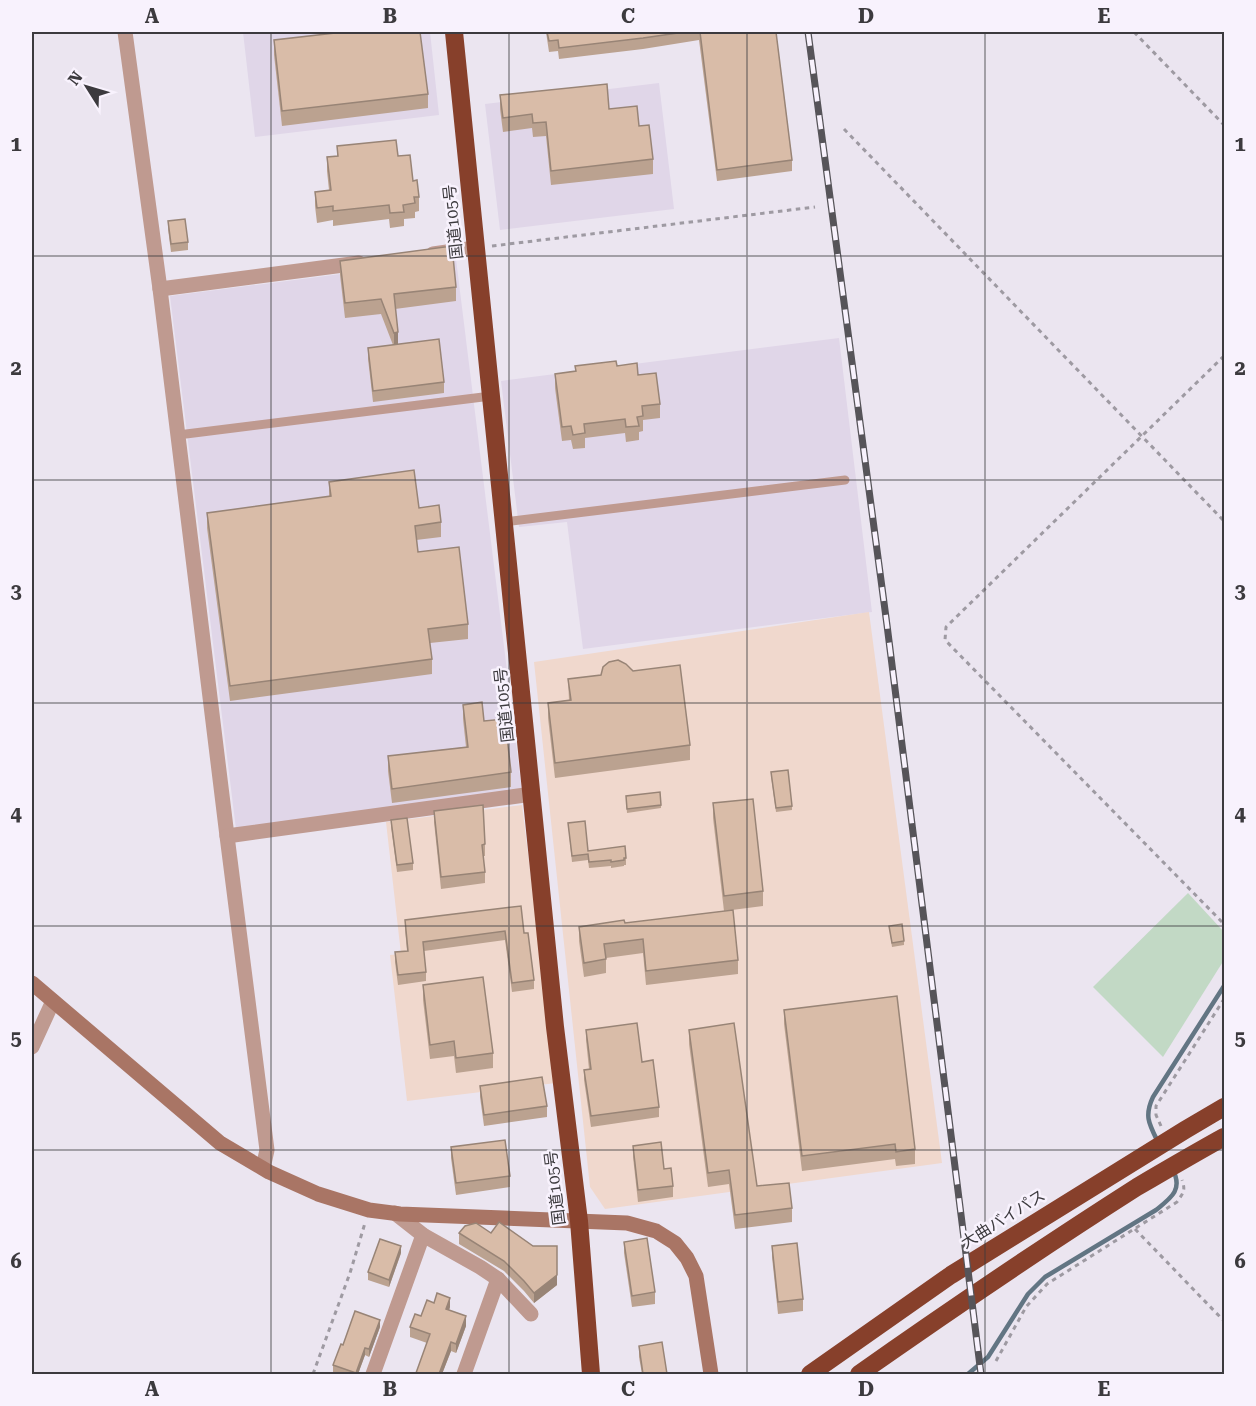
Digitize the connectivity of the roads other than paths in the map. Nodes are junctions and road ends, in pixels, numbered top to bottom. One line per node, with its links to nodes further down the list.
1 (125, 32): 6 (street)
2 (454, 32): 3 (highway, 国道105号)
3 (475, 248): 4 (street); 7 (highway, 国道105号)
4 (417, 256)
5 (370, 262): 6 (street)
6 (160, 289): 8 (street)
7 (491, 396): 8 (lane); 10 (highway, 国道105号)
8 (178, 435): 12 (street)
9 (845, 480): 10 (lane)
10 (504, 522): 11 (highway, 国道105号)
11 (532, 794): 12 (street); 20 (highway, 国道105号)
12 (227, 836): 18 (street)
13 (32, 983): 14 (street)
14 (53, 1001): 15 (street); 18 (street)
15 (32, 1047)
16 (1224, 1107): 28 (highway, 大曲バイパス)
17 (1224, 1137): 29 (highway)
18 (262, 1168): 19 (street)
19 (395, 1213): 20 (street); 21 (street)
20 (579, 1221): 26 (highway, 国道105号); 27 (street)
21 (423, 1235): 22 (street); 24 (street)
22 (498, 1279): 23 (street); 25 (street)
23 (531, 1314)
24 (373, 1374)
25 (464, 1374)
26 (591, 1374)
27 (711, 1374)
28 (810, 1374)
29 (860, 1374)

